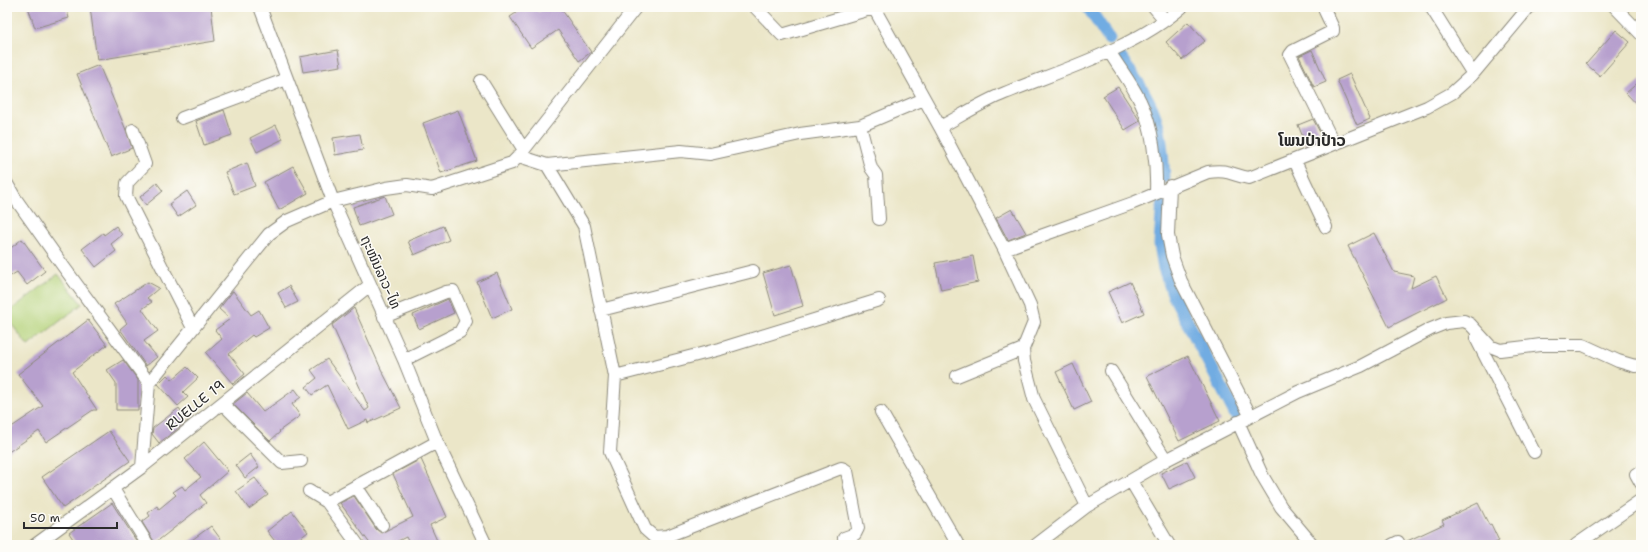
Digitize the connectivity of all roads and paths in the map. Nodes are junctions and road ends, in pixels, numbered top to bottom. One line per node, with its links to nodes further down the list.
1 (260, 7): 15 (street, ຖະໜົນລາວ-ໄທ)
2 (636, 7): 23 (street)
3 (755, 7): 9 (street)
4 (1154, 7): 11 (street)
5 (1182, 7): 11 (street)
6 (1431, 7): 14 (street)
7 (1529, 7): 14 (street)
8 (1615, 7): 12 (street)
9 (876, 8): 17 (street)
10 (1325, 11): 22 (street)
11 (1165, 20): 13 (street)
12 (1641, 34)
13 (1109, 51): 20 (street); 28 (street)
14 (1473, 74): 22 (street)
15 (287, 79): 18 (street); 29 (street, ຖະໜົນລາວ-ໄທ)
16 (481, 81): 23 (street)
17 (924, 99): 19 (street); 20 (street)
18 (182, 118)
19 (860, 126): 25 (street); 30 (street)
20 (940, 127): 32 (street)
21 (133, 130): 39 (street)
22 (1334, 144): 24 (street)
23 (522, 153): 25 (street); 29 (street)
24 (1295, 160): 27 (street); 31 (street)
25 (547, 165): 36 (street)
26 (7, 184): 46 (street)
27 (1170, 186): 28 (street); 49 (street)
28 (1156, 192): 32 (street)
29 (333, 201): 34 (street, ຖະໜົນລາວ-ໄທ); 39 (street)
30 (879, 219)
31 (1326, 227)
32 (1004, 249): 40 (street)
33 (753, 270): 36 (street)
34 (370, 285): 37 (street, ຖະໜົນລາວ-ໄທ); 47 (street, RUELLE 19)
35 (879, 300): 44 (street)
36 (601, 310): 44 (street)
37 (384, 317): 41 (street, ຖະໜົນລາວ-ໄທ); 41 (street)
38 (1470, 324): 42 (street); 49 (street); 52 (street)
39 (193, 328): 46 (street)
40 (1023, 349): 45 (street); 62 (street)
41 (404, 360): 51 (street, ຖະໜົນລາວ-ໄທ)
42 (1641, 365)
43 (1111, 371): 53 (street)
44 (615, 376): 68 (street)
45 (957, 376)
46 (149, 383): 55 (street)
47 (222, 403): 54 (street); 55 (street, RUELLE 19)
48 (880, 412): 69 (street)
49 (1250, 415): 50 (street)
50 (1238, 422): 53 (street); 72 (street)
51 (437, 442): 57 (street); 67 (street, ຖະໜົນລາວ-ໄທ)
52 (1534, 452)
53 (1166, 460): 56 (street)
54 (301, 461)
55 (142, 466): 58 (street, RUELLE 19)
56 (1131, 481): 62 (street); 71 (street)
57 (356, 486): 61 (street); 63 (street)
58 (113, 489): 64 (street, RUELLE 19); 65 (street)
59 (309, 491): 61 (street)
60 (1641, 500): 73 (street)
61 (327, 502): 66 (street)
62 (1087, 506): 70 (street)
63 (382, 524)
64 (35, 545)
65 (148, 545)
66 (358, 545)
67 (486, 545)
68 (847, 545)
69 (958, 545)
70 (1036, 545)
71 (1170, 545)
72 (1313, 545)
73 (1576, 545)

